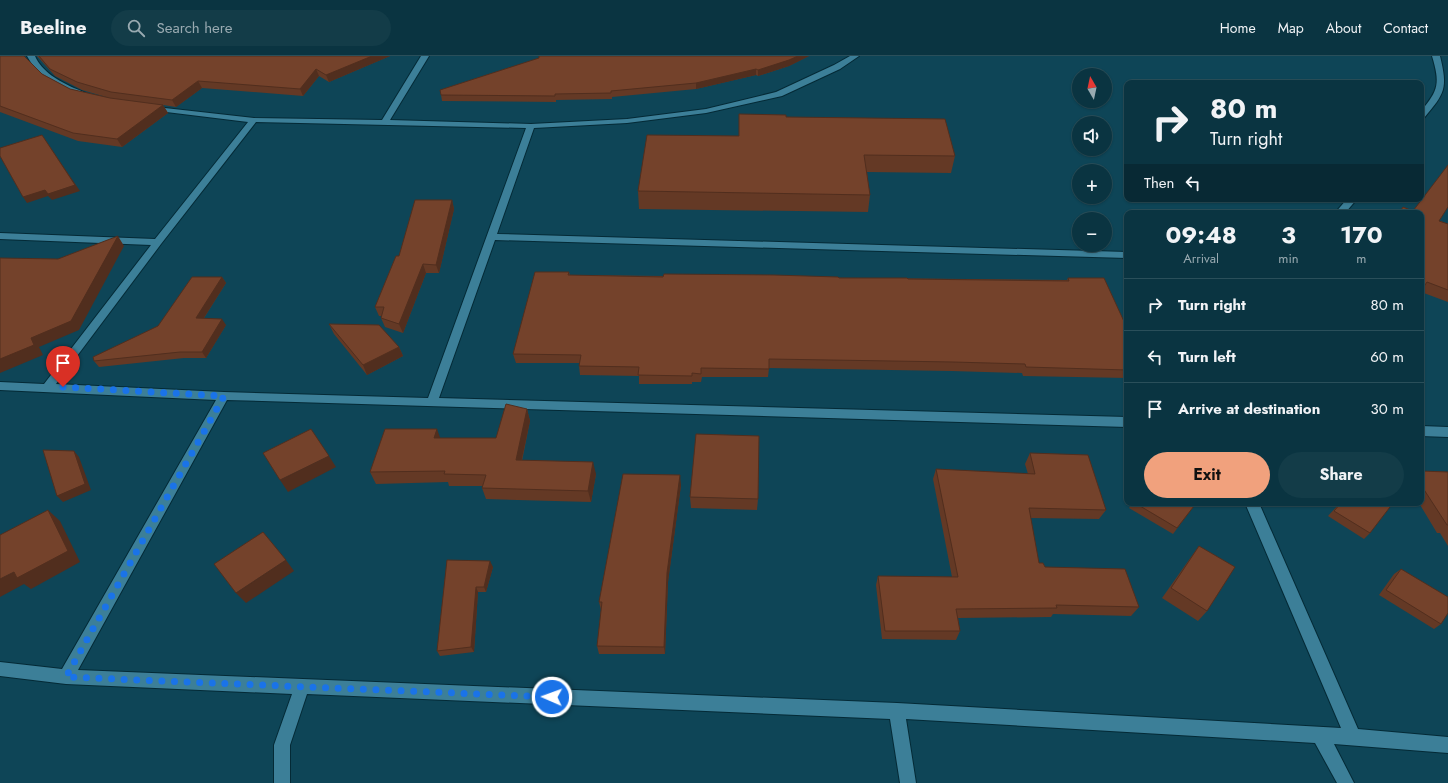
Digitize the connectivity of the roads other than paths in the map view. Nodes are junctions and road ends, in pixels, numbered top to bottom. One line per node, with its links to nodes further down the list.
1 (31, 56): 5 (street)
2 (425, 56): 9 (street)
3 (856, 56): 10 (street)
4 (1436, 56): 7 (street)
5 (93, 97)
6 (138, 106): 8 (street)
7 (1424, 112)
8 (254, 120): 9 (street); 15 (street)
9 (385, 122): 10 (street)
10 (531, 126): 14 (street)
11 (1349, 202): 12 (street)
12 (1343, 210)
13 (0, 236): 15 (street)
14 (490, 237): 16 (street); 20 (street)
15 (158, 242): 18 (street)
16 (1124, 255)
17 (0, 386): 18 (street)
18 (48, 387): 19 (street)
19 (224, 396): 20 (street); 26 (street)
20 (432, 402): 21 (street)
21 (1124, 422)
22 (1424, 431): 23 (street)
23 (1448, 432)
24 (1253, 506): 30 (street)
25 (0, 670): 26 (street)
26 (66, 677): 27 (street)
27 (302, 686): 28 (street); 32 (street)
28 (897, 711): 29 (street); 33 (street)
29 (1320, 735): 30 (street); 34 (street)
30 (1353, 737): 31 (street)
31 (1448, 745)
32 (282, 783)
33 (908, 783)
34 (1346, 783)

